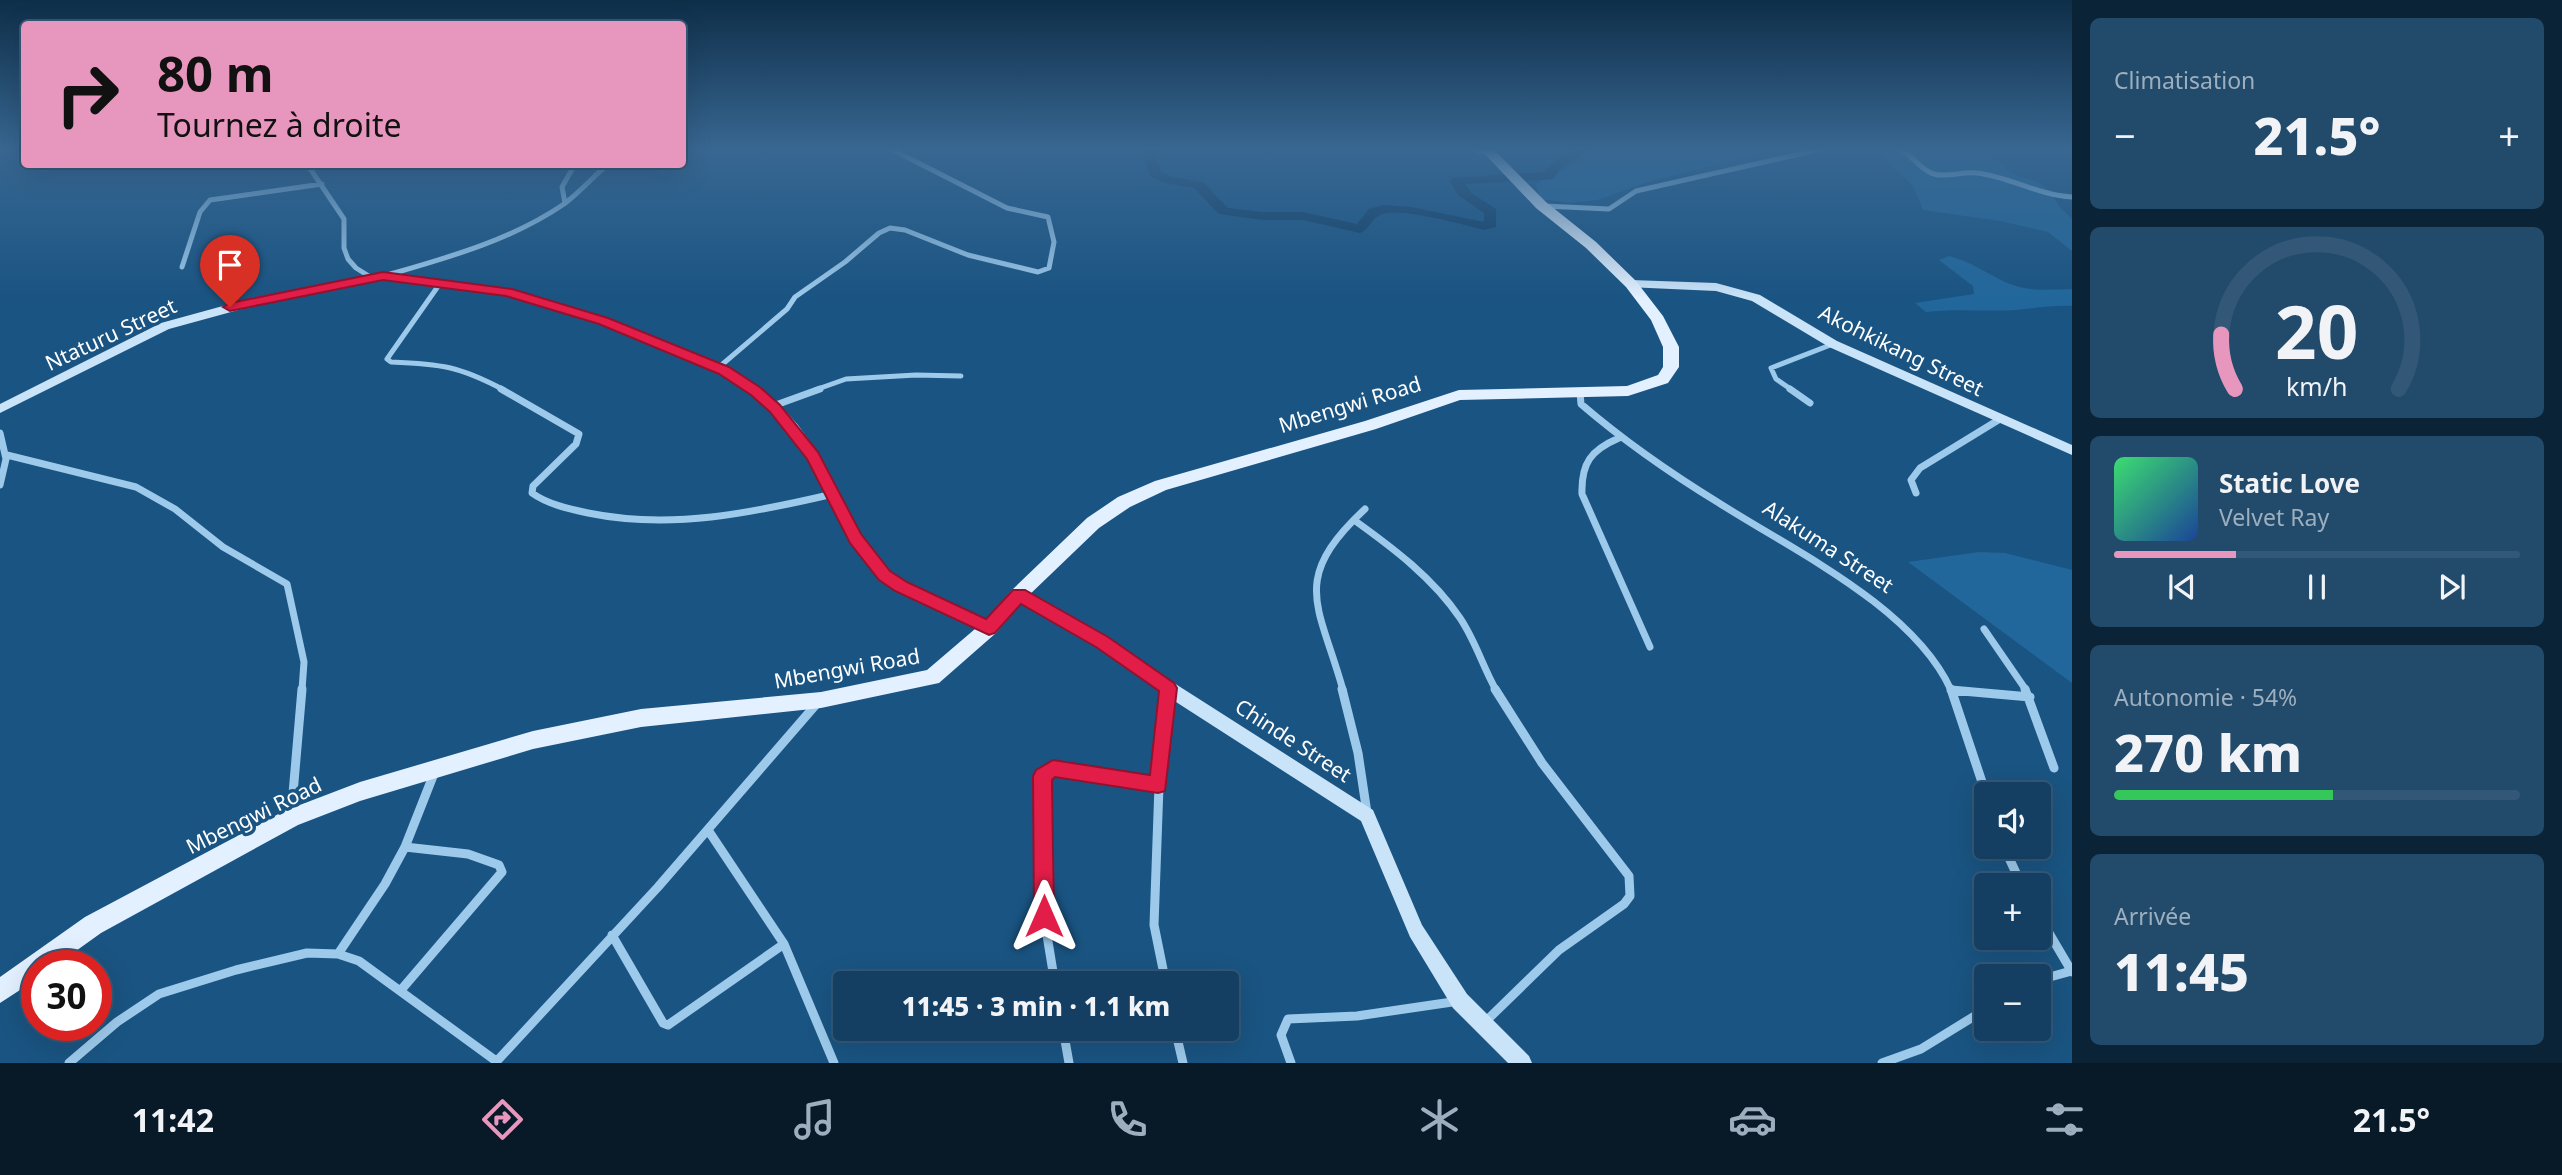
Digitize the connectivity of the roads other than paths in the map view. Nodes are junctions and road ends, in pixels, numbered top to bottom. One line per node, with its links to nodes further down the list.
1 (224, 199): 10 (street)
2 (335, 199): 11 (street)
3 (564, 199): 8 (street)
4 (569, 199): 8 (street)
5 (989, 199): 15 (street)
6 (1535, 199): 9 (main road, Mbengwi Road)
7 (1625, 199): 9 (street)
8 (565, 202): 11 (street)
9 (1541, 205): 13 (main road, Mbengwi Road)
10 (183, 267)
11 (377, 277): 12 (street, Ntaturu Street); 20 (street, Ntaturu Street)
12 (441, 282): 15 (street, Ntaturu Street); 28 (street)
13 (1631, 284): 14 (street, Akohkikang Street); 17 (main road, Mbengwi Road)
14 (1833, 344): 18 (street); 21 (street, Akohkikang Street)
15 (718, 368): 19 (street, Ntaturu Street)
16 (961, 376): 19 (street)
17 (1580, 393): 23 (street, Alakuma Street); 31 (main road, Mbengwi Road)
18 (1810, 403)
19 (772, 406): 28 (street, Ntaturu Street)
20 (0, 409)
21 (2000, 419): 24 (street, Akohkikang Street); 27 (street)
22 (0, 433): 25 (street)
23 (1619, 438): 34 (street); 36 (street, Alakuma Street)
24 (2072, 450)
25 (7, 455): 26 (street); 44 (street)
26 (0, 485)
27 (1916, 493)
28 (833, 494): 32 (street, Ntaturu Street)
29 (1365, 509): 30 (street)
30 (1354, 520): 43 (street); 59 (street)
31 (1019, 594): 32 (main road, Mbengwi Road); 35 (street, Chinde Street)
32 (989, 628): 38 (main road, Mbengwi Road)
33 (1984, 629): 37 (street)
34 (1650, 647)
35 (1168, 688): 42 (street); 43 (street, Chinde Street)
36 (1951, 690): 37 (street); 41 (street, Alakuma Street)
37 (2030, 697): 40 (street)
38 (821, 700): 39 (main road, Mbengwi Road); 45 (street)
39 (436, 767): 44 (main road, Mbengwi Road); 46 (street)
40 (2054, 768)
41 (1982, 782)
42 (1158, 785): 51 (street); 52 (street)
43 (1367, 816): 57 (street)
44 (291, 818): 56 (main road, Mbengwi Road)
45 (708, 830): 47 (street); 49 (street)
46 (405, 847): 50 (street); 55 (street)
47 (612, 935): 49 (street); 62 (street)
48 (2051, 937): 53 (street)
49 (784, 944): 64 (street)
50 (338, 954): 55 (street); 63 (street)
51 (1053, 971)
52 (1163, 971)
53 (2071, 972): 54 (street)
54 (2051, 977)
55 (401, 990): 62 (street)
56 (0, 991)
57 (1460, 1001): 59 (street); 67 (street)
58 (1974, 1016): 69 (street)
59 (1483, 1023): 68 (street)
60 (1065, 1041): 65 (street)
61 (1178, 1041): 66 (street)
62 (496, 1062)
63 (69, 1063)
64 (834, 1063)
65 (1069, 1063)
66 (1183, 1063)
67 (1291, 1063)
68 (1522, 1063)
69 (1882, 1063)

